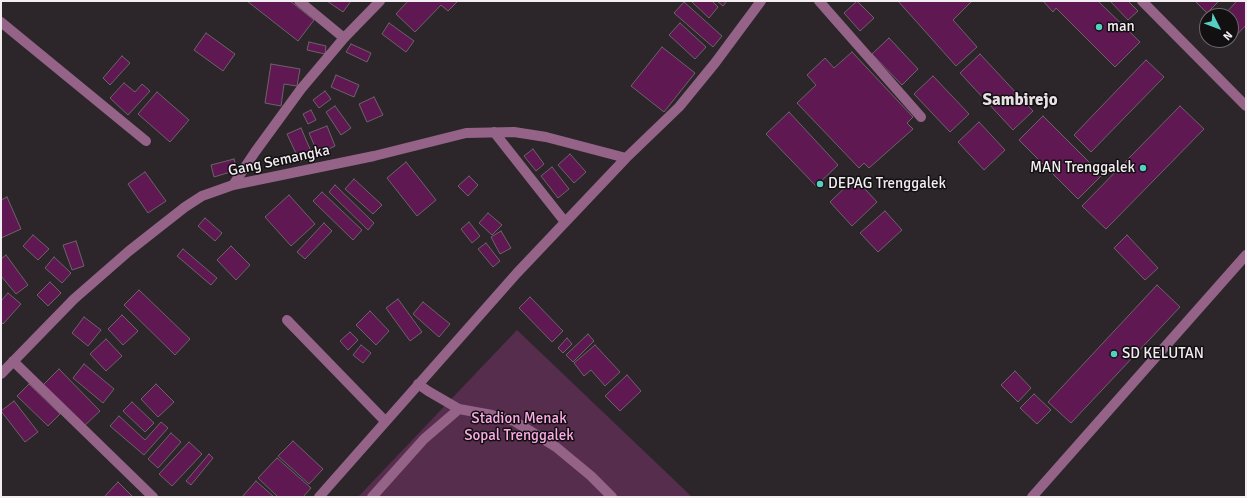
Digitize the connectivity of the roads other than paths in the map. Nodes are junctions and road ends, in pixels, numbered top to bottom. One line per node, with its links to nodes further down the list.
1 (299, 1): 7 (street)
2 (380, 1): 7 (street)
3 (761, 1): 12 (street)
4 (819, 1): 9 (street)
5 (1142, 1): 8 (street)
6 (1, 22): 11 (street)
7 (344, 38): 13 (street)
8 (1246, 106)
9 (921, 117)
10 (494, 132): 12 (street, Gang Semangka); 13 (street, Gang Semangka); 14 (street)
11 (146, 141)
12 (626, 158): 14 (street)
13 (234, 185): 17 (street, Gang Semangka)
14 (565, 222): 19 (street)
15 (1246, 255): 26 (street)
16 (287, 320): 21 (street)
17 (13, 362): 18 (street, Gang Semangka); 22 (street)
18 (1, 374)
19 (418, 384): 20 (street); 21 (street)
20 (459, 409): 24 (street); 25 (street)
21 (385, 421): 23 (street)
22 (153, 497)
23 (319, 497)
24 (372, 497)
25 (612, 497)
26 (1032, 497)

